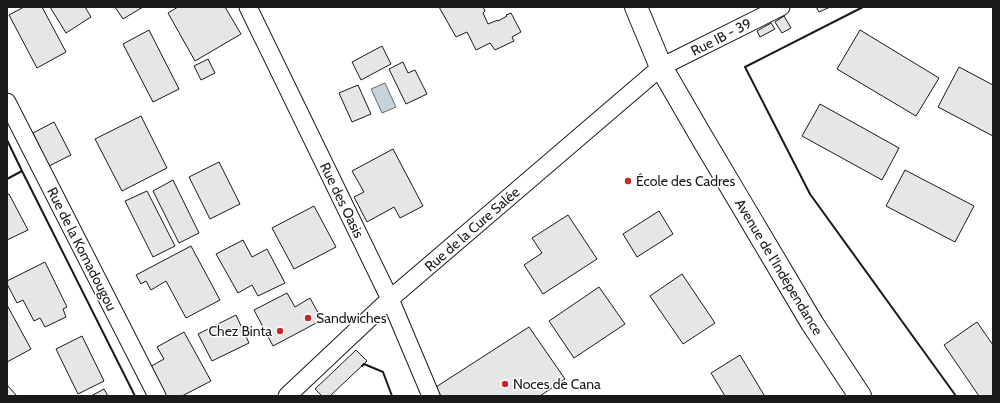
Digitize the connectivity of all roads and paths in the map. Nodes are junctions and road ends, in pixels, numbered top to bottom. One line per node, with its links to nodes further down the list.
1 (248, 7): 6 (street, Rue des Oasis)
2 (636, 7): 4 (highway, Avenue de l'Indépendance)
3 (781, 7): 4 (street, Rue IB - 39)
4 (661, 66): 6 (street, Rue de la Cure Salée); 10 (highway, Avenue de l'Indépendance)
5 (7, 102): 7 (street, Rue de la Komadougou)
6 (390, 299): 8 (street, Rue de la Cure Salée); 9 (street, Rue des Oasis)
7 (157, 396)
8 (288, 396)
9 (431, 396)
10 (860, 396)

